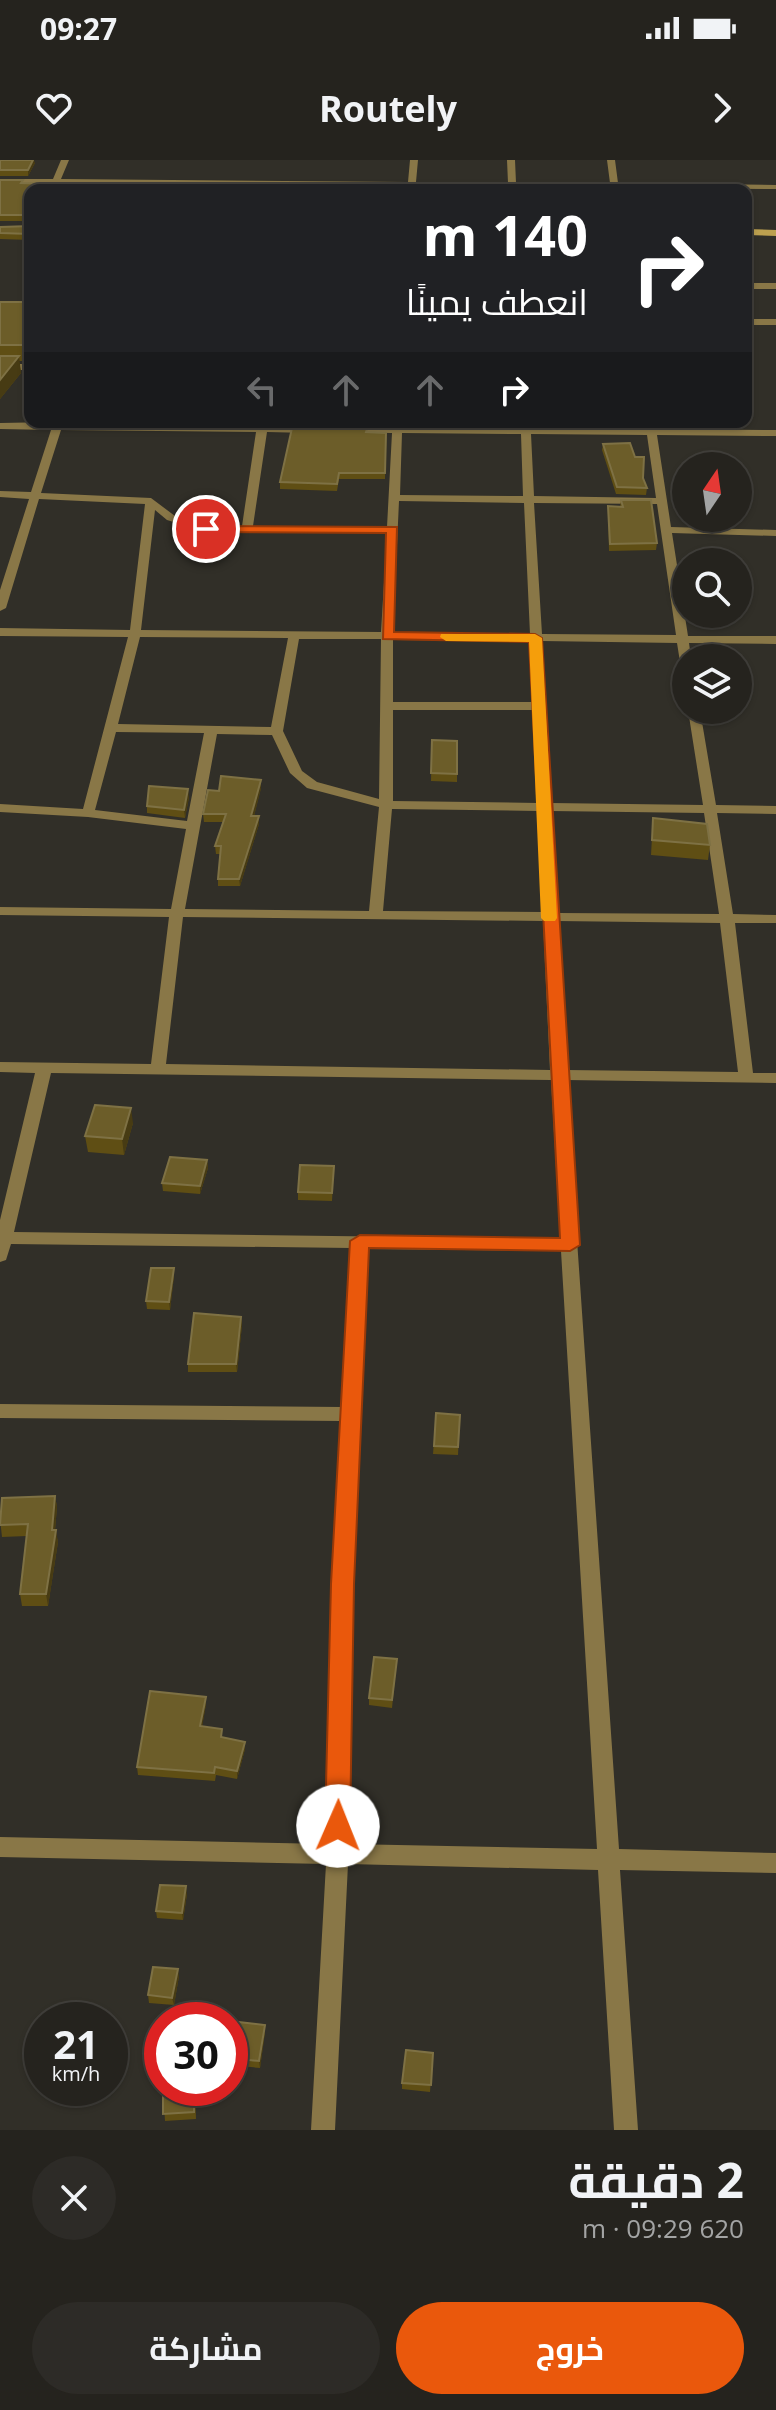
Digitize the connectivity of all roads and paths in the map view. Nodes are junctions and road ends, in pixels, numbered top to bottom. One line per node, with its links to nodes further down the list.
1 (65, 160): 6 (street)
2 (414, 160): 8 (street)
3 (511, 160): 9 (street)
4 (611, 160): 10 (street)
5 (0, 181): 6 (street)
6 (56, 182): 7 (street)
7 (92, 184)
8 (412, 184)
9 (512, 184)
10 (614, 184)
11 (776, 187): 12 (street)
12 (752, 188)
13 (752, 232): 14 (main road)
14 (776, 233)
15 (752, 286): 16 (street)
16 (776, 286)
17 (752, 322): 18 (street)
18 (776, 322)
19 (0, 367): 20 (street)
20 (24, 367)
21 (24, 425): 22 (street)
22 (0, 426)
23 (56, 428): 35 (street)
24 (262, 428): 42 (street)
25 (292, 428): 31 (street)
26 (368, 428): 32 (street)
27 (398, 428): 36 (street)
28 (526, 428): 37 (street)
29 (650, 428): 39 (street)
30 (743, 428): 33 (street)
31 (322, 430)
32 (337, 430)
33 (776, 433)
34 (0, 494): 35 (street)
35 (35, 494): 38 (street); 44 (street)
36 (393, 498): 37 (street); 40 (street)
37 (529, 499): 39 (street); 49 (street)
38 (151, 501): 42 (street); 46 (street)
39 (663, 501): 41 (street)
40 (392, 530): 42 (street); 48 (street)
41 (667, 530): 43 (street); 50 (street)
42 (247, 531)
43 (776, 533)
44 (0, 608)
45 (0, 632): 46 (street)
46 (135, 634): 47 (street); 56 (street)
47 (294, 636): 48 (street); 58 (street)
48 (387, 636): 49 (street); 53 (street)
49 (535, 638): 50 (street); 54 (street)
50 (682, 639): 51 (street); 52 (street)
51 (776, 640)
52 (683, 644)
53 (389, 706): 54 (street); 59 (street)
54 (539, 706): 60 (street)
55 (696, 724): 62 (street)
56 (112, 728): 57 (street); 64 (street)
57 (211, 730): 58 (street); 65 (street)
58 (277, 731): 59 (street)
59 (386, 805): 60 (street); 68 (street)
60 (544, 807): 62 (street); 69 (street)
61 (0, 808): 64 (street)
62 (711, 809): 63 (street); 70 (street)
63 (776, 810)
64 (88, 813): 65 (street)
65 (194, 826): 67 (street)
66 (0, 911): 67 (street)
67 (177, 912): 68 (street); 74 (street)
68 (376, 914): 69 (street)
69 (549, 916): 70 (street); 75 (street)
70 (727, 918): 71 (street); 76 (street)
71 (776, 919)
72 (0, 1067): 73 (street)
73 (44, 1068): 74 (street); 78 (street)
74 (158, 1068): 75 (street)
75 (558, 1073): 76 (street); 80 (street)
76 (746, 1077): 77 (street)
77 (776, 1078)
78 (2, 1238): 79 (street); 81 (street)
79 (360, 1241): 80 (street); 83 (street)
80 (570, 1245): 86 (street)
81 (0, 1256)
82 (0, 1411): 83 (street)
83 (351, 1414): 85 (street)
84 (0, 1847): 85 (street)
85 (337, 1856): 86 (street); 88 (street)
86 (611, 1860): 87 (street); 89 (street)
87 (776, 1863)
88 (323, 2130)
89 (626, 2130)

